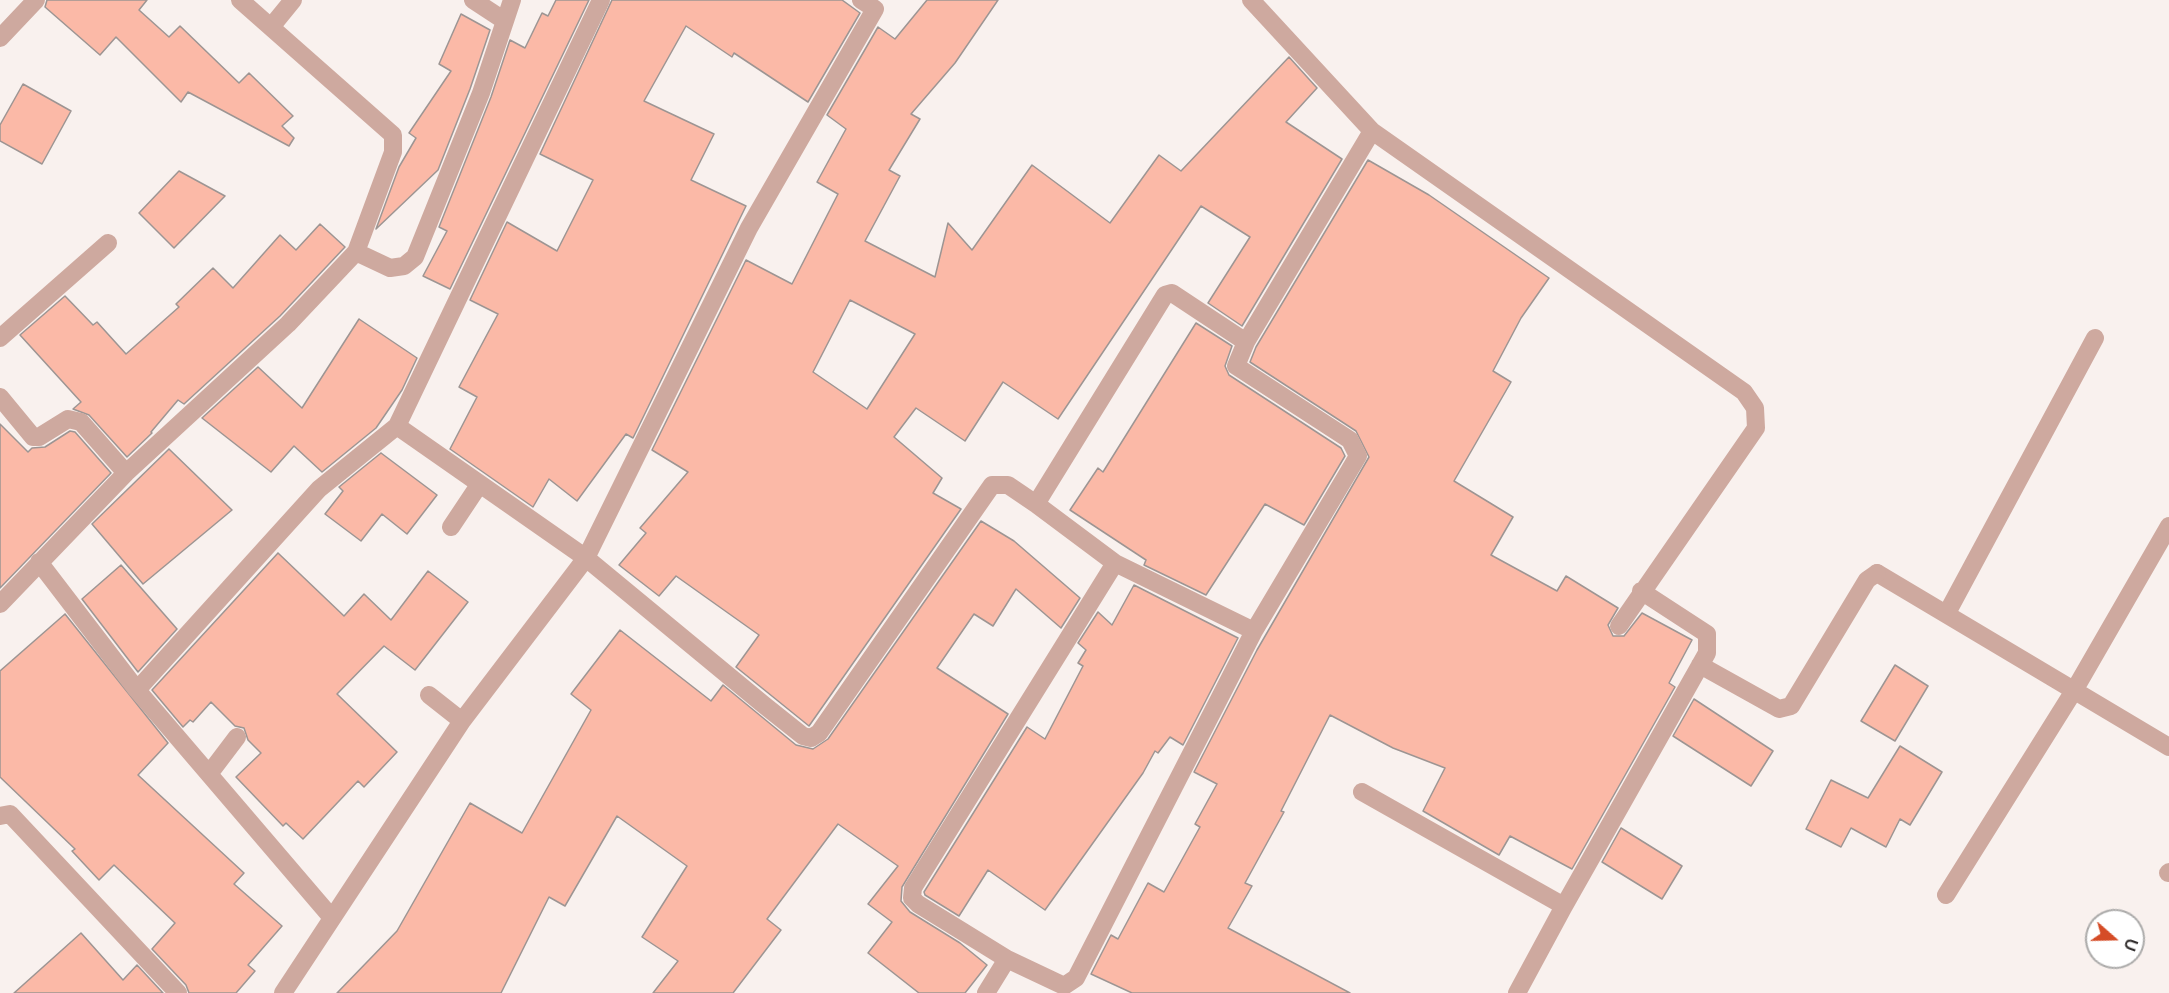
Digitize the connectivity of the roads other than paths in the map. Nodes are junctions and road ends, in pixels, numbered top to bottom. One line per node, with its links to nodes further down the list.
1 (36, 0): 11 (street)
2 (240, 0): 10 (street)
3 (292, 0): 10 (street)
4 (473, 0): 9 (street)
5 (512, 0): 9 (street)
6 (601, 0): 19 (street)
7 (1251, 0): 12 (street)
8 (873, 3): 26 (street)
9 (505, 21): 14 (street)
10 (271, 27): 14 (street)
11 (0, 38)
12 (1372, 131): 17 (street); 29 (street)
13 (108, 243): 15 (street)
14 (356, 252): 20 (street)
15 (0, 338)
16 (2095, 338): 31 (street)
17 (1246, 342): 22 (street); 33 (street)
18 (0, 397): 20 (street)
19 (397, 426): 21 (street); 36 (street)
20 (126, 473): 27 (street)
21 (479, 485): 24 (street); 26 (street)
22 (1036, 504): 26 (street); 28 (street)
23 (2169, 526): 25 (street)
24 (451, 527)
25 (2164, 546): 35 (street)
26 (586, 558): 38 (street)
27 (39, 562): 30 (street); 36 (street)
28 (1115, 563): 33 (street); 47 (street)
29 (1641, 591): 32 (street); 34 (street)
30 (0, 604)
31 (1947, 613): 34 (street); 35 (street)
32 (1619, 626)
33 (1254, 631): 47 (street)
34 (1700, 664): 45 (street)
35 (2075, 689): 40 (street); 44 (street)
36 (137, 690): 41 (street)
37 (429, 695): 38 (street)
38 (462, 721): 46 (street)
39 (237, 737): 41 (street)
40 (2169, 747)
41 (209, 774): 46 (street)
42 (1362, 792): 45 (street)
43 (0, 816): 48 (street)
44 (1946, 895)
45 (1564, 906): 51 (street)
46 (332, 918): 49 (street)
47 (1007, 959): 50 (street)
48 (178, 993)
49 (283, 993)
50 (986, 993)
51 (1517, 993)

